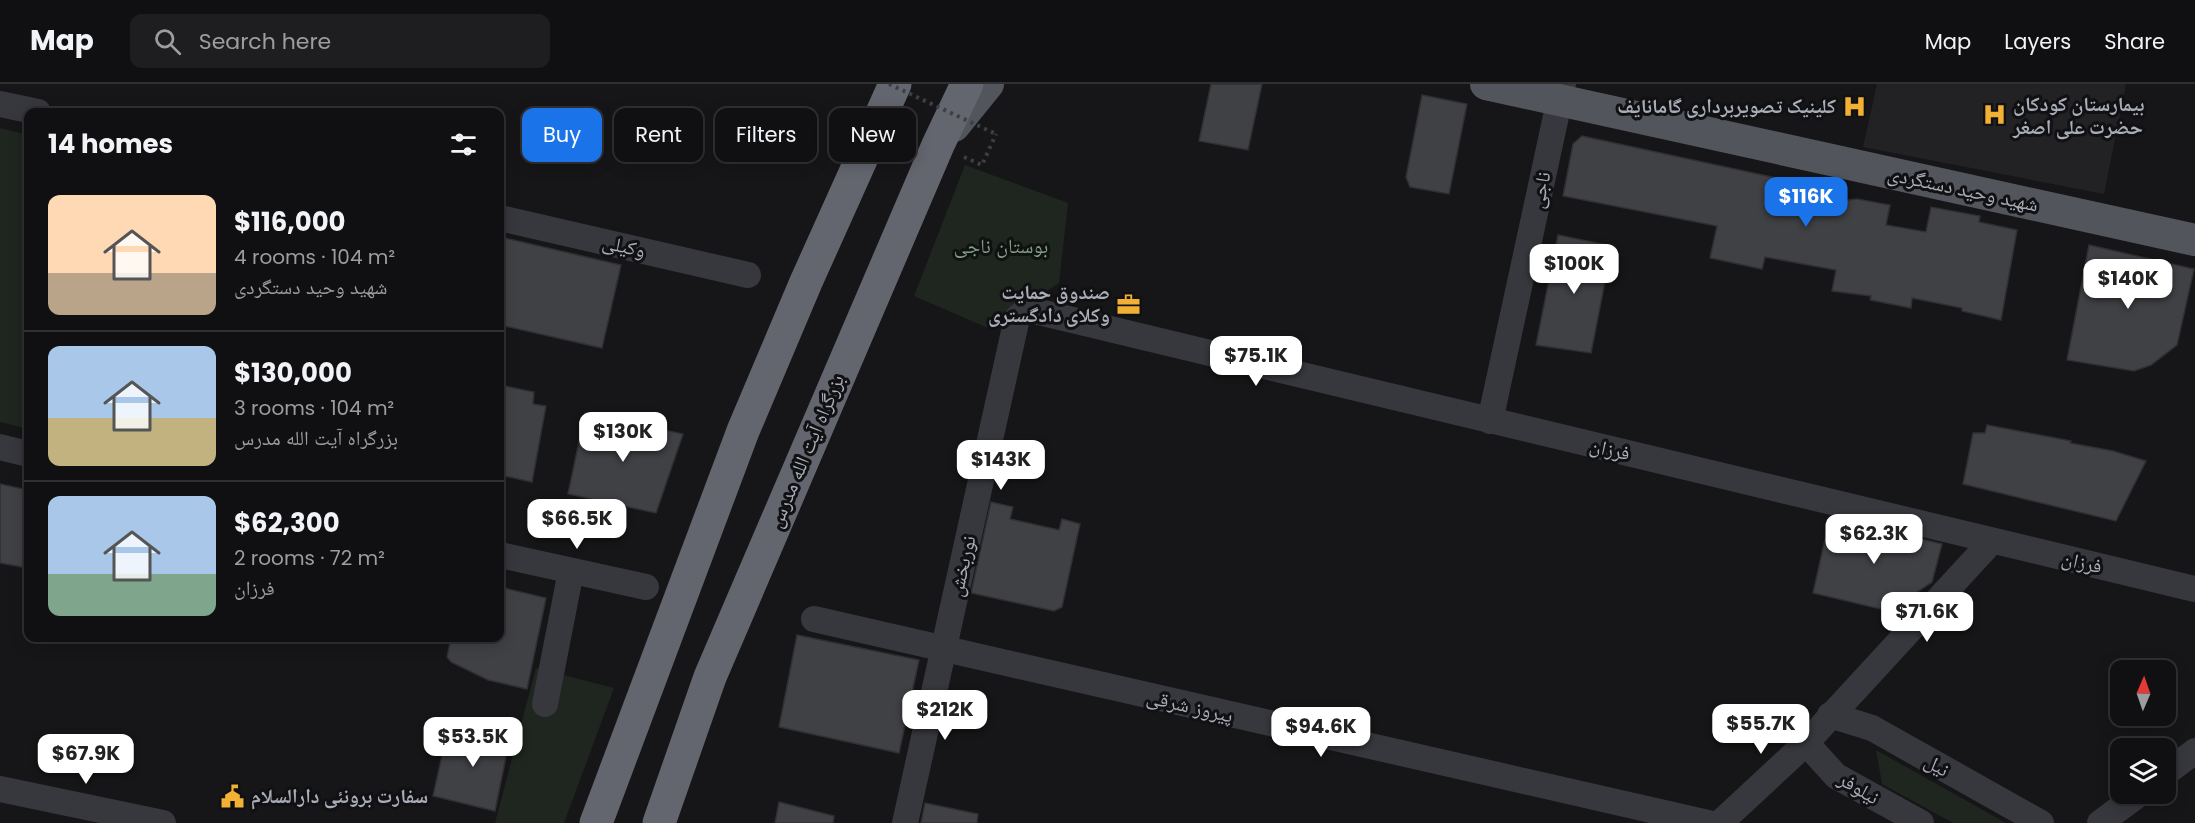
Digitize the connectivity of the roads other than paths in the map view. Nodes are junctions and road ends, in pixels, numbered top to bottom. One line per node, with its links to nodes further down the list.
1 (895, 84): 31 (highway)
2 (967, 84): 8 (highway, بزرگراه آیت الله مدرس)
3 (988, 84): 8 (main road)
4 (1485, 84): 5 (main road, شهید وحید دستگردی)
5 (1562, 92): 10 (main road, شهید وحید دستگردی); 13 (street, ناجی)
6 (0, 104): 7 (street)
7 (24, 109)
8 (938, 145): 32 (highway, بزرگراه آیت الله مدرس)
9 (504, 219): 11 (street, وكيلی)
10 (2195, 240)
11 (748, 275)
12 (1024, 312): 13 (street, فرزان); 22 (street, نوربخش)
13 (1490, 421): 16 (street, فرزان)
14 (0, 447): 15 (street)
15 (24, 452)
16 (1992, 541): 20 (street, فرزان); 24 (street)
17 (504, 556): 18 (street)
18 (571, 571): 19 (street); 23 (street)
19 (646, 587)
20 (2195, 589)
21 (814, 619): 22 (street, پیروز شرقی)
22 (943, 650): 33 (street, نوربخش); 34 (street, پیروز شرقی)
23 (545, 704)
24 (1830, 715): 25 (street); 37 (street, نیل)
25 (1806, 743): 35 (street); 36 (street, نیلوفر)
26 (2195, 751): 27 (street)
27 (2176, 765)
28 (0, 789): 30 (street)
29 (2126, 804): 38 (street)
30 (163, 823)
31 (596, 823)
32 (659, 823)
33 (905, 823)
34 (1708, 823)
35 (1720, 823)
36 (1921, 823)
37 (2041, 823)
38 (2100, 823)

